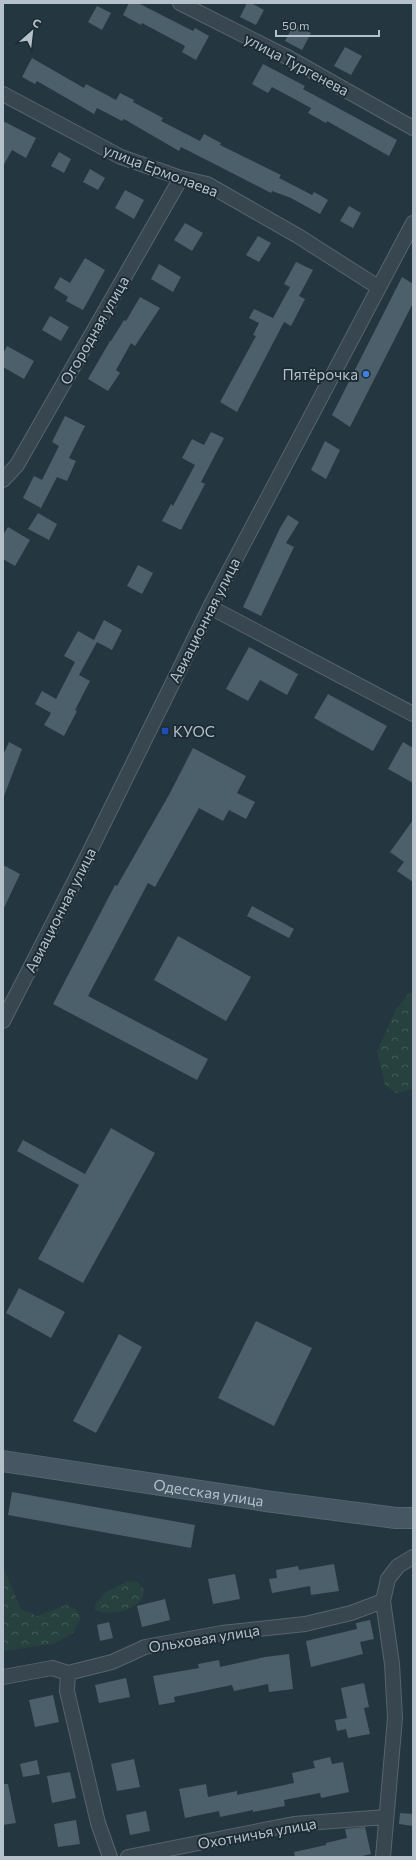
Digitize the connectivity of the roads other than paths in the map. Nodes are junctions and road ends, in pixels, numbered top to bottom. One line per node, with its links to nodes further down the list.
1 (180, 3): 3 (street, улица Тургенева)
2 (3, 94): 4 (street, улица Ермолаева)
3 (413, 128)
4 (181, 178): 6 (street, улица Ермолаева); 7 (street, Огородная улица)
5 (413, 223): 6 (street, Авиационная улица)
6 (378, 287): 8 (street, Авиационная улица)
7 (3, 480)
8 (210, 607): 9 (street); 10 (street, Авиационная улица)
9 (413, 714)
10 (3, 1022)
11 (4, 1461): 12 (main road, Одесская улица)
12 (413, 1518)
13 (413, 1557): 14 (street)
14 (383, 1601): 15 (street, Ольховая улица); 17 (street)
15 (68, 1673): 16 (street, Ольховая улица); 18 (street)
16 (3, 1676)
17 (386, 1817): 19 (street, Охотничья улица); 20 (street)
18 (110, 1857)
19 (128, 1857)
20 (383, 1857)

